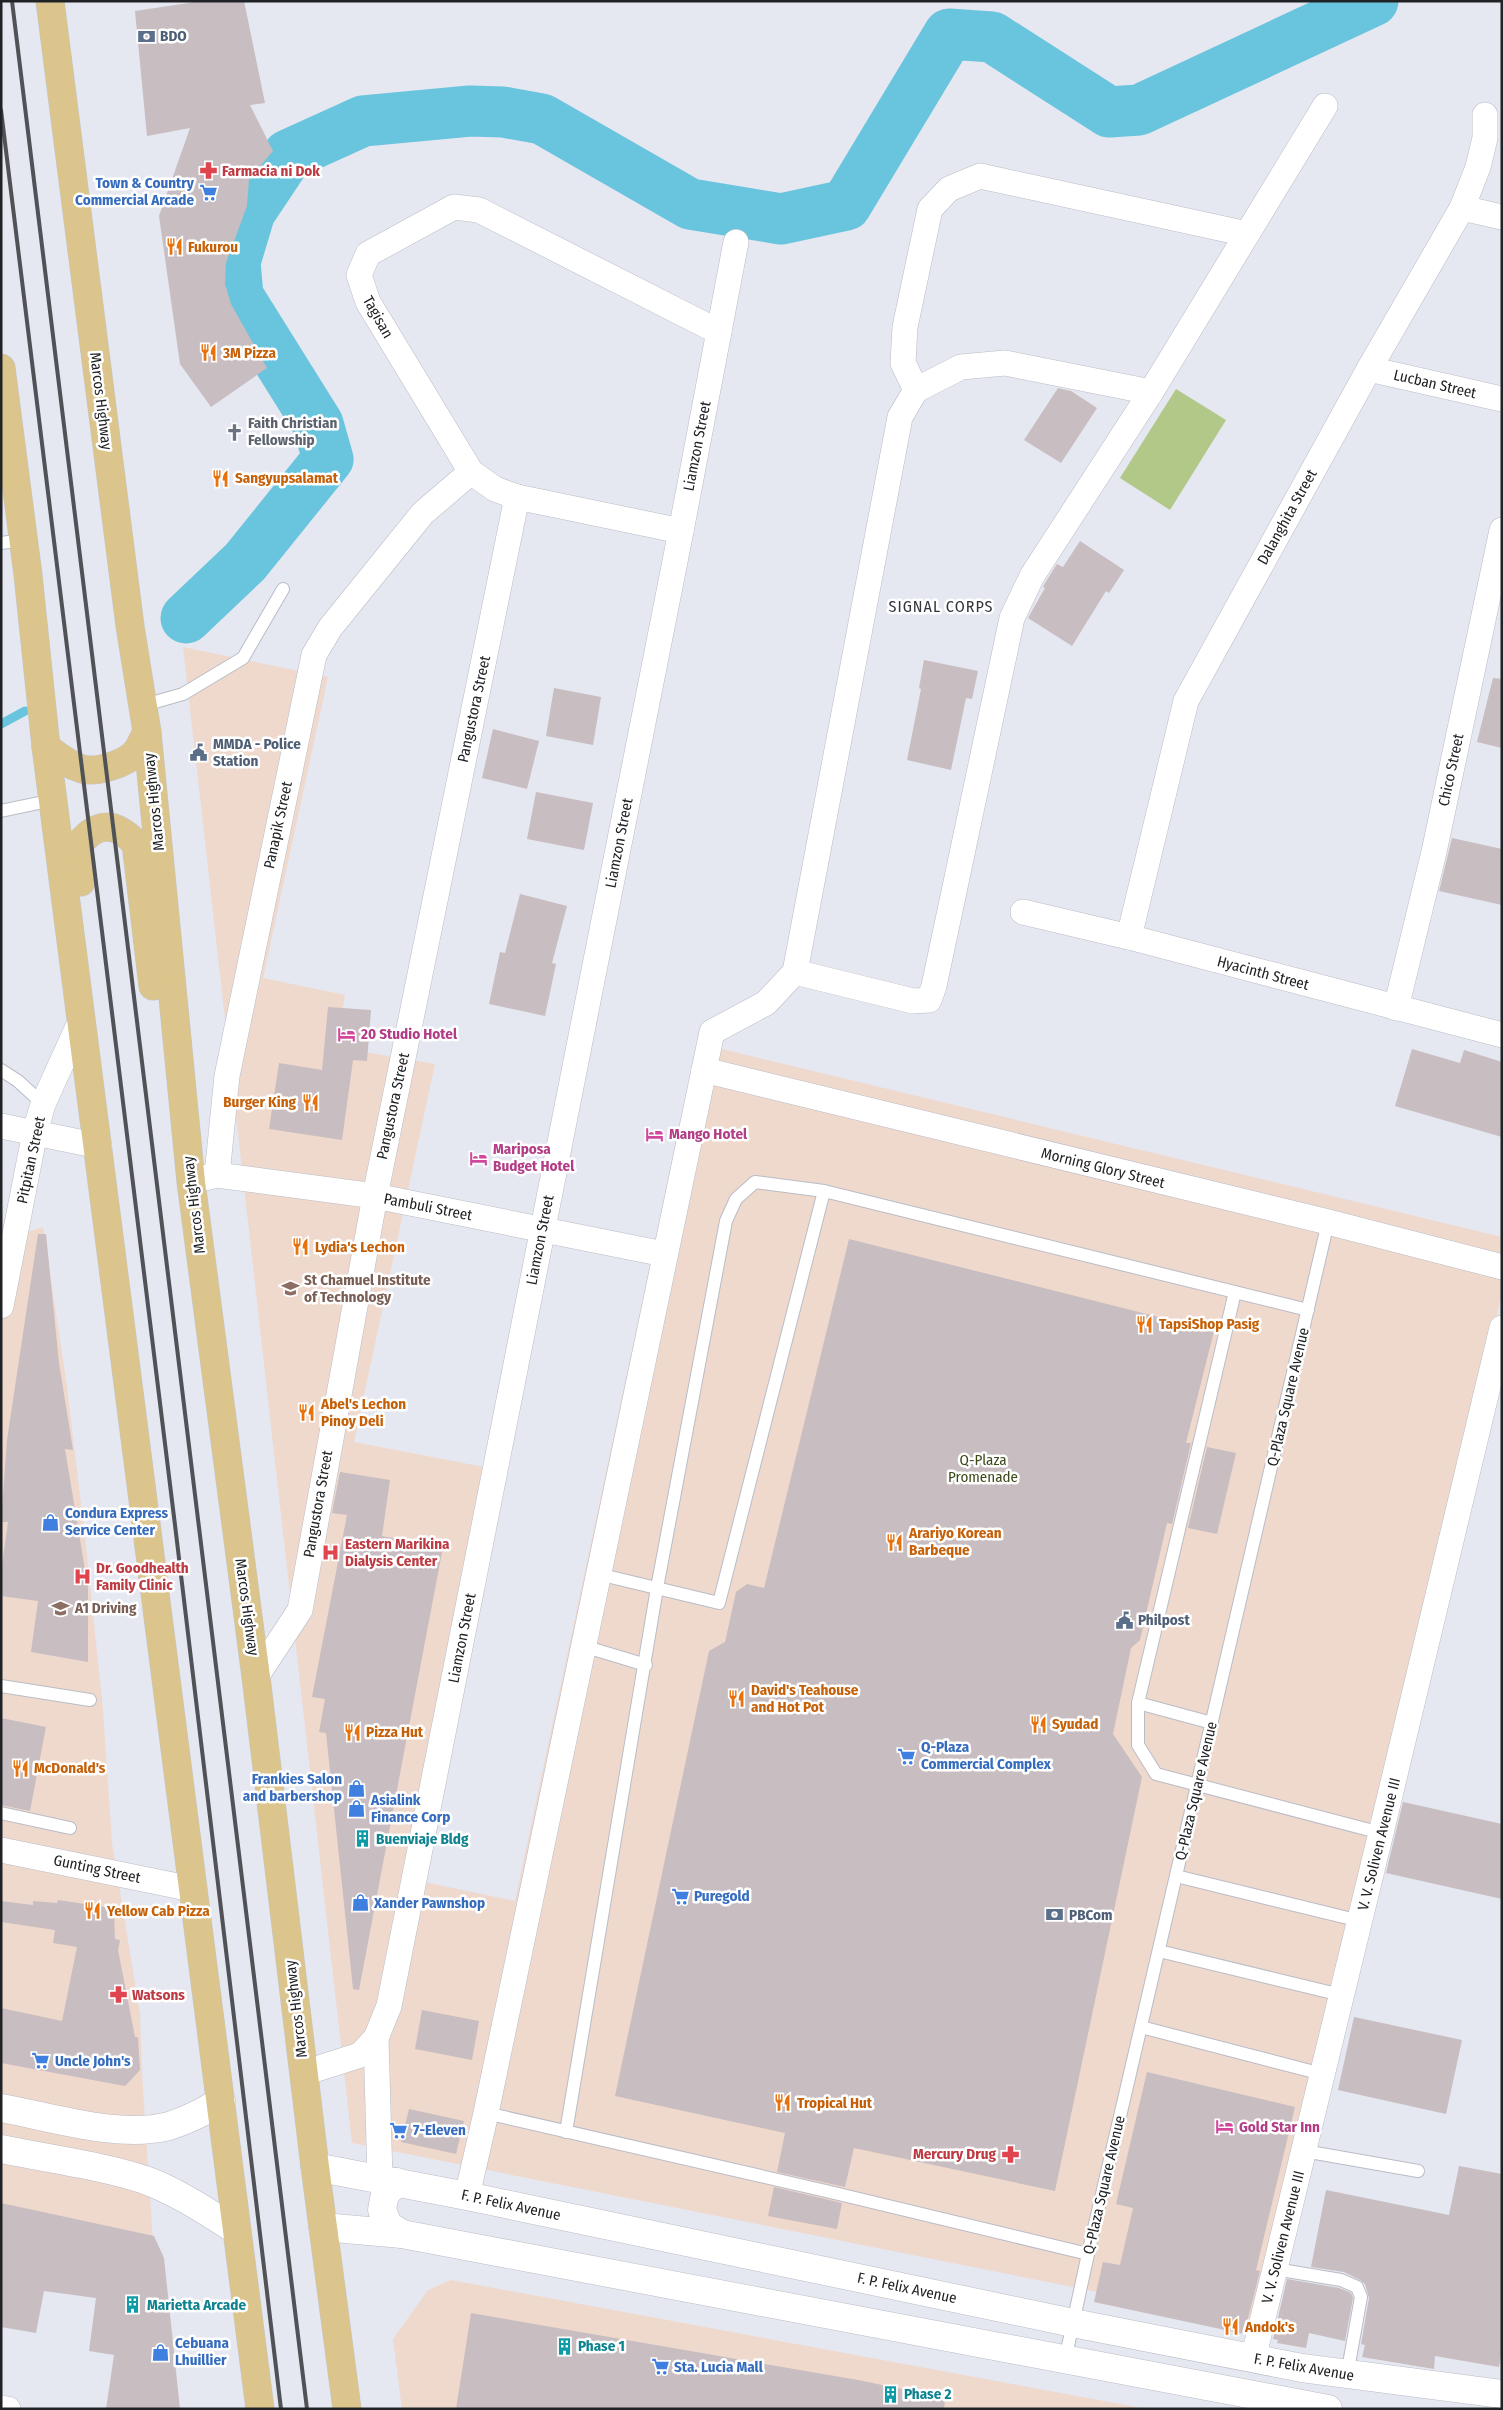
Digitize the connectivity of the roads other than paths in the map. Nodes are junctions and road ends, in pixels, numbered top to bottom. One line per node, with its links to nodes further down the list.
1 (50, 1): 22 (main road, Marcos Highway)
2 (1325, 106): 6 (street)
3 (1485, 115): 4 (street, Dalanghita Street)
4 (1462, 208): 5 (street); 10 (street, Dalanghita Street)
5 (1502, 217)
6 (1247, 234): 11 (street); 12 (street)
7 (736, 242): 8 (street, Liamzon Street)
8 (719, 332): 15 (street, Tagisan); 19 (street, Liamzon Street)
9 (1, 368): 13 (main road)
10 (1369, 369): 14 (street, Lucban Street); 28 (street, Dalanghita Street)
11 (916, 390): 12 (street); 29 (street)
12 (1151, 392): 29 (street)
13 (3, 398): 16 (main road)
14 (1502, 400)
15 (471, 472): 17 (street, Tagisan); 39 (street, Panapik Street)
16 (8, 476): 20 (main road)
17 (517, 497): 19 (street, Tagisan); 41 (street, Pangustora Street)
18 (1502, 530): 30 (street, Chico Street)
19 (681, 531): 43 (street, Liamzon Street)
20 (12, 541): 24 (main road)
21 (283, 589): 22 (lane)
22 (141, 706): 23 (main road, Marcos Highway)
23 (147, 732): 24 (main road); 39 (main road, Marcos Highway)
24 (46, 747): 25 (main road)
25 (53, 800): 26 (lane); 31 (main road)
26 (1, 811)
27 (1023, 912): 28 (street, Hyacinth Street)
28 (1129, 937): 30 (street, Hyacinth Street)
29 (795, 972): 34 (street)
30 (1396, 1008): 32 (street, Hyacinth Street)
31 (81, 1020): 35 (street, Pitpitan Street); 38 (main road)
32 (1502, 1036)
33 (1, 1070): 35 (lane)
34 (704, 1070): 42 (street, Morning Glory Street); 44 (street)
35 (43, 1104): 37 (street, Pitpitan Street)
36 (1, 1126): 37 (street)
37 (35, 1132): 38 (street); 47 (street, Pitpitan Street)
38 (99, 1146): 39 (main road); 65 (main road)
39 (204, 1178): 41 (street, Pambuli Street); 54 (main road, Marcos Highway)
40 (824, 1191): 46 (lane); 51 (lane); 51 (lane)
41 (375, 1196): 43 (street, Pambuli Street); 54 (street, Pangustora Street)
42 (1328, 1222): 45 (street, Morning Glory Street); 48 (lane, Q-Plaza Square Avenue)
43 (542, 1230): 44 (street, Pambuli Street); 70 (street, Liamzon Street)
44 (664, 1254): 50 (street)
45 (1502, 1267)
46 (1235, 1292): 48 (lane); 57 (lane)
47 (1, 1306)
48 (1308, 1310): 58 (lane, Q-Plaza Square Avenue)
49 (1502, 1328): 62 (street, V. V. Soliven Avenue III)
50 (598, 1574): 51 (lane); 52 (street)
51 (657, 1588): 53 (lane)
52 (583, 1646): 53 (lane); 75 (street)
53 (646, 1665): 76 (lane)
54 (256, 1677): 71 (main road, Marcos Highway)
55 (1, 1686): 56 (lane)
56 (90, 1700)
57 (1138, 1704): 58 (lane); 59 (lane)
58 (1212, 1723): 59 (lane, Q-Plaza Square Avenue)
59 (1197, 1785): 62 (lane); 64 (lane, Q-Plaza Square Avenue)
60 (1, 1813): 61 (lane)
61 (70, 1828)
62 (1382, 1833): 66 (street, V. V. Soliven Avenue III)
63 (1, 1850): 65 (street, Gunting Street)
64 (1176, 1876): 66 (lane); 67 (lane, Q-Plaza Square Avenue)
65 (192, 1889): 73 (main road)
66 (1360, 1922): 68 (street, V. V. Soliven Avenue III)
67 (1159, 1951): 68 (lane); 69 (lane, Q-Plaza Square Avenue)
68 (1342, 1995): 72 (street, V. V. Soliven Avenue III)
69 (1141, 2027): 72 (lane); 86 (lane, Q-Plaza Square Avenue)
70 (376, 2038): 71 (street, Liamzon Street); 81 (street)
71 (304, 2073): 79 (main road, Marcos Highway)
72 (1322, 2074): 78 (street, V. V. Soliven Avenue III)
73 (221, 2101): 74 (main road); 84 (main road)
74 (1, 2108)
75 (486, 2114): 76 (lane); 82 (street)
76 (566, 2132): 86 (lane)
77 (1, 2149): 84 (main road)
78 (1304, 2150): 80 (lane); 87 (street, V. V. Soliven Avenue III)
79 (315, 2166): 81 (main road, F. P. Felix Avenue); 83 (main road, Marcos Highway)
80 (1418, 2171)
81 (388, 2180): 82 (main road, F. P. Felix Avenue); 85 (main road)
82 (467, 2196): 88 (main road, F. P. Felix Avenue)
83 (323, 2227): 85 (main road); 97 (main road, Marcos Highway)
84 (236, 2230): 96 (main road)
85 (402, 2234): 90 (main road)
86 (1088, 2254): 88 (lane, Q-Plaza Square Avenue)
87 (1275, 2269): 89 (street, V. V. Soliven Avenue III); 91 (lane)
88 (1074, 2323): 89 (main road, F. P. Felix Avenue); 90 (lane, Q-Plaza Square Avenue)
89 (1253, 2359): 91 (main road, F. P. Felix Avenue)
90 (1065, 2360): 93 (main road)
91 (1348, 2375): 92 (main road, F. P. Felix Avenue)
92 (1502, 2394)
93 (1282, 2405): 98 (main road)
94 (1, 2408): 95 (street)
95 (8, 2409)
96 (260, 2409)
97 (347, 2409)
98 (1328, 2409)

